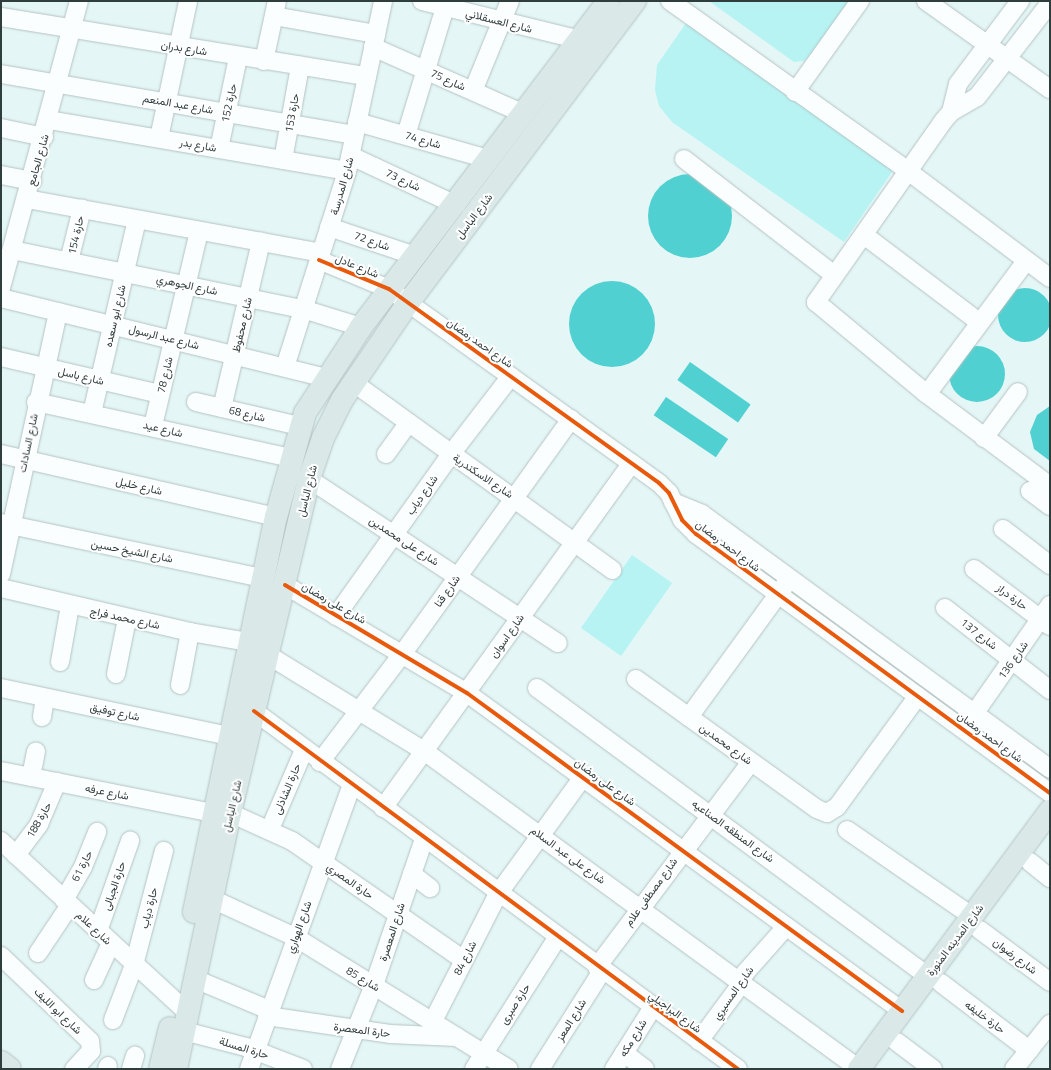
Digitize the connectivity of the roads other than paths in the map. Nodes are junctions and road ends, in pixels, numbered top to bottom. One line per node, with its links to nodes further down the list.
1 (79, 1): 17 (street, شارع الجامع)
2 (187, 1): 21 (street)
3 (383, 1): 18 (street, شارع المدرسة)
4 (422, 1): 12 (street, شارع العسقلاني)
5 (510, 1): 16 (street)
6 (608, 1): 19 (main road, شارع الباسل)
7 (635, 1): 23 (main road, شارع الباسل)
8 (670, 1): 33 (street)
9 (860, 1): 33 (street)
10 (926, 1): 20 (street)
11 (1020, 1): 20 (street)
12 (446, 4): 16 (street, شارع العسقلاني); 27 (street)
13 (1050, 4): 24 (street)
14 (276, 8): 18 (street, شارع 75); 25 (street)
15 (2, 21): 17 (street, شارع بدران)
16 (504, 22): 19 (street, شارع العسقلاني); 32 (street)
17 (72, 31): 21 (street, شارع بدران); 30 (street, شارع الجامع)
18 (374, 40): 27 (street, شارع 75); 29 (street, شارع المدرسة)
19 (574, 43): 23 (main road); 37 (main road, شارع الباسل)
20 (987, 45): 24 (street); 36 (street)
21 (177, 47): 22 (street, شارع بدران); 34 (street)
22 (238, 57): 25 (street, شارع بدران); 35 (street, حارة 152)
23 (591, 59): 74 (main road, شارع الباسل)
24 (1007, 59): 31 (street); 36 (street)
25 (264, 61): 26 (street, شارع بدران)
26 (300, 66): 29 (street, شارع بدران); 39 (street, حارة 153)
27 (426, 70): 32 (street, شارع 75); 42 (street)
28 (1, 74): 30 (street, شارع عبد المنعم)
29 (367, 76): 41 (street, شارع المدرسة)
30 (59, 83): 34 (street, شارع عبد المنعم); 38 (street, شارع الجامع)
31 (1050, 89)
32 (473, 91): 37 (street, شارع 75)
33 (795, 92): 50 (street)
34 (166, 102): 35 (street, شارع عبد المنعم); 44 (street)
35 (227, 112): 39 (street, شارع عبد المنعم); 45 (street, حارة 152)
36 (951, 112): 50 (street)
37 (522, 114): 46 (main road, شارع الباسل)
38 (49, 120): 43 (street, شارع الجامع); 44 (street, شارع بدر)
39 (290, 124): 41 (street, شارع عبد المنعم); 48 (street, حارة 153)
40 (1, 128): 43 (street)
41 (356, 128): 42 (street, شارع 74); 49 (street, شارع المدرسة)
42 (406, 135): 46 (street, شارع 74)
43 (44, 137): 52 (street, شارع الجامع)
44 (159, 138): 45 (street, شارع بدر)
45 (219, 149): 48 (street, شارع بدر)
46 (488, 159): 54 (main road, شارع الباسل)
47 (684, 159): 67 (street)
48 (283, 160): 49 (street, شارع بدر)
49 (349, 163): 54 (street, شارع 73); 57 (street, شارع المدرسة)
50 (908, 171): 59 (street); 65 (street)
51 (1, 175): 52 (street)
52 (32, 181): 53 (street, شارع الجامع)
53 (27, 199): 55 (street, شارع عادل); 60 (street, شارع الجامع)
54 (456, 205): 62 (main road, شارع الباسل)
55 (82, 209): 56 (street, شارع عادل); 64 (street, حارة 154)
56 (137, 220): 58 (street, شارع عادل); 66 (street, شارع ابو سعده)
57 (329, 227): 62 (street, شارع 72); 63 (street, شارع المدرسة)
58 (199, 231): 61 (street, شارع عادل); 69 (street, شارع 78)
59 (864, 235): 67 (street); 77 (street)
60 (10, 238): 64 (street, شارع الجوهري); 70 (street, شارع الجامع)
61 (261, 242): 63 (street, شارع عادل); 73 (street, شارع محفوظ)
62 (415, 256): 71 (main road, شارع الباسل)
63 (320, 257): 71 (street, شارع عادل); 75 (street, شارع المدرسة)
64 (69, 261): 66 (street, شارع الجوهري)
65 (1026, 261): 68 (street); 77 (street)
66 (125, 273): 69 (street, شارع الجوهري); 78 (street, شارع ابو سعده)
67 (832, 274): 91 (street)
68 (1050, 278)
69 (186, 285): 73 (street, شارع الجوهري); 80 (street, شارع 78)
70 (1, 288)
71 (389, 289): 74 (street, شارع احمد رمضان); 79 (main road, شارع الباسل)
72 (1, 298): 76 (street, شارع عبد الرسول)
73 (248, 298): 75 (street, شارع الجوهري); 81 (street, شارع محفوظ)
74 (408, 303): 85 (street, شارع احمد رمضان); 88 (main road, شارع الباسل)
75 (303, 309): 79 (street, شارع الجوهري); 83 (street, شارع المدرسة)
76 (58, 312): 78 (street, شارع عبد الرسول); 84 (street, شارع السادات)
77 (979, 322): 91 (street)
78 (113, 325): 80 (street, شارع عبد الرسول); 87 (street, شارع ابو سعده)
79 (361, 326): 86 (main road, شارع الباسل)
80 (174, 339): 81 (street, شارع عبد الرسول); 90 (street, شارع 78)
81 (235, 354): 83 (street, شارع عبد الرسول); 94 (street, شارع محفوظ)
82 (1, 357): 84 (street, شارع باسل)
83 (285, 367): 86 (street, شارع عبد الرسول)
84 (44, 368): 87 (street, شارع باسل); 92 (street, شارع السادات)
85 (511, 376): 96 (street, شارع احمد رمضان); 103 (street, شارع دياب)
86 (326, 378): 99 (main road, شارع الباسل)
87 (100, 381): 90 (street, شارع باسل); 95 (street, شارع ابو سعده)
88 (354, 382): 97 (street, شارع الاسكندرية); 107 (main road, شارع الباسل)
89 (1018, 392): 100 (street)
90 (160, 394): 98 (street, شارع 78)
91 (927, 394): 100 (street)
92 (36, 402): 95 (street, شارع عيد); 105 (street, شارع السادات)
93 (196, 402): 94 (street, شارع 68)
94 (222, 408): 99 (street, شارع 68)
95 (92, 413): 98 (street, شارع عيد)
96 (571, 419): 106 (street, شارع احمد رمضان); 110 (street, شارع قنا)
97 (408, 424): 102 (street); 103 (street, شارع الاسكندرية)
98 (153, 426): 104 (street, شارع عيد)
99 (300, 426): 104 (main road, شارع الباسل)
100 (984, 438): 108 (street)
101 (1, 454): 105 (street, شارع خليل)
102 (386, 454)
103 (451, 454): 110 (street, شارع الاسكندرية); 116 (street, شارع دياب)
104 (290, 458): 113 (main road, شارع الباسل)
105 (24, 460): 113 (street, شارع خليل); 114 (street, شارع السادات)
106 (632, 463): 111 (street, شارع احمد رمضان); 117 (street, شارع اسوان)
107 (310, 479): 116 (street, شارع على محمدين); 125 (main road, شارع الباسل)
108 (1050, 486)
109 (1030, 492): 112 (street)
110 (514, 497): 117 (street, شارع الاسكندرية); 122 (street, شارع قنا)
111 (673, 502): 124 (street, شارع احمد رمضان); 127 (street, شارع احمد رمضان)
112 (1050, 506)
113 (276, 517): 123 (main road, شارع الباسل)
114 (6, 524): 121 (street, شارع السادات); 123 (street, شارع الشيخ حسين)
115 (1003, 529): 118 (street)
116 (394, 534): 122 (street, شارع على محمدين); 130 (street, شارع دياب)
117 (574, 542): 120 (street, شارع الاسكندرية); 133 (street, شارع اسوان)
118 (1050, 564)
119 (974, 569): 131 (street, حارة دراز)
120 (612, 570)
121 (1, 574)
122 (457, 576): 133 (street, شارع على محمدين); 137 (street, شارع قنا)
123 (263, 578): 135 (main road, شارع الباسل)
124 (789, 578): 127 (street); 152 (street, شارع احمد رمضان)
125 (285, 585): 130 (street, شارع على رمضان); 138 (main road, شارع الباسل)
126 (1, 588): 128 (street, شارع محمد فراج)
127 (778, 594): 148 (street, شارع احمد رمضان); 154 (street)
128 (70, 606): 132 (street, شارع محمد فراج); 140 (street)
129 (945, 608): 139 (street, شارع 137)
130 (336, 616): 137 (street, شارع على رمضان)
131 (1047, 617): 139 (street, شارع 136)
132 (127, 618): 134 (street, شارع محمد فراج); 141 (street)
133 (520, 618): 136 (street, شارع على محمدين); 147 (street, شارع اسوان)
134 (190, 632): 135 (street, شارع محمد فراج); 143 (street)
135 (250, 642): 150 (main road, شارع الباسل)
136 (558, 643)
137 (403, 653): 147 (street, شارع على رمضان); 151 (street, شارع قنا)
138 (268, 655): 150 (main road, شارع الباسل); 151 (street, شارع على عبد السلام)
139 (1013, 661): 146 (street, شارع 137); 152 (street, شارع 136)
140 (60, 662)
141 (116, 674)
142 (636, 679): 154 (street, شارع محمدين)
143 (180, 686)
144 (1, 688): 149 (street, شارع توفيق)
145 (537, 688): 171 (street, شارع المنطقه الصناعيه)
146 (1050, 690)
147 (467, 693): 158 (street, شارع اسوان); 164 (street, شارع على رمضان)
148 (918, 696): 160 (street, شارع محمدين); 167 (street, شارع احمد رمضان)
149 (45, 698): 153 (street); 155 (street, شارع توفيق)
150 (245, 709): 155 (main road, شارع الباسل); 156 (street, شارع البراجيلي); 170 (main road, شارع الباسل)
151 (360, 709): 158 (street, شارع على عبد السلام); 159 (street, شارع قنا)
152 (974, 714): 161 (street, شارع احمد رمضان)
153 (42, 717)
154 (689, 717): 160 (street, شارع محمدين)
155 (229, 736): 170 (main road, شارع الباسل)
156 (304, 750): 159 (street, شارع البراجيلي); 172 (street, حارة الشاذلى)
157 (36, 751): 163 (street)
158 (424, 751): 168 (street, شارع اسوان); 175 (street, شارع على عبد السلام)
159 (320, 762): 166 (street, شارع البراجيلي)
160 (751, 762): 171 (street, شارع مصطفى علام)
161 (1050, 769)
162 (1, 771): 163 (street, شارع عرفه)
163 (31, 777): 165 (street, شارع عرفه)
164 (583, 777): 175 (street, شارع 84); 181 (street, شارع على رمضان)
165 (57, 782): 170 (street, شارع عرفه); 182 (street, حارة 188)
166 (352, 785): 168 (street, شارع البراجيلي); 183 (street, شارع الهواري)
167 (1050, 793)
168 (383, 808): 177 (street, شارع البراجيلي)
169 (1050, 811): 193 (main road, شارع المدينه المنورة)
170 (221, 813): 172 (street, حارة المصري); 189 (main road, شارع الباسل); 212 (main road, شارع الباسل)
171 (710, 814): 181 (street, شارع مصطفى علام); 205 (street, شارع المنطقه الصناعيه)
172 (270, 829): 183 (street, حارة المصري)
173 (848, 830): 193 (street, شارع رضوان)
174 (97, 832): 190 (street, حارة 61)
175 (540, 835): 188 (street, شارع 84); 191 (street, شارع على عبد السلام)
176 (1050, 835): 184 (main road, شارع المدينه المنورة)
177 (424, 839): 185 (street, شارع المعصرة); 188 (street, شارع البراجيلي)
178 (1, 841): 182 (street, شارع علام)
179 (130, 841): 195 (street, حارة الجبالى)
180 (164, 851): 201 (street, حارة دياب)
181 (682, 851): 191 (street, شارع مصطفى علام); 194 (street, شارع على رمضان)
182 (16, 855): 190 (street, شارع علام)
183 (323, 862): 192 (street, حارة المصري); 196 (street, شارع الهواري)
184 (1030, 862): 186 (street); 193 (main road, شارع المدينه المنورة)
185 (412, 874): 187 (street); 192 (street, شارع المعصرة)
186 (1050, 878)
187 (430, 888)
188 (498, 894): 197 (street, شارع البراجيلي); 200 (street, شارع 84)
189 (212, 899): 196 (street, شارع 85); 203 (main road, شارع الباسل)
190 (67, 902): 195 (street, شارع علام); 198 (street, حارة 61)
191 (640, 908): 202 (street, شارع مصطفى علام); 206 (street, شارع على عبد السلام)
192 (398, 914): 200 (street, حارة المصري); 208 (street, شارع المعصرة)
193 (977, 923): 205 (main road, شارع المدينه المنورة); 207 (street, شارع رضوان)
194 (785, 928): 206 (street, شارع المسيري); 210 (street, شارع على رمضان)
195 (104, 937): 201 (street, شارع علام); 204 (street, حارة الجبالى)
196 (295, 937): 208 (street, شارع 85); 211 (street, شارع الهواري)
197 (557, 938): 202 (street, شارع البراجيلي); 222 (street, حارة صبرى)
198 (38, 953)
199 (1, 956): 225 (street, شارع ابو الليف)
200 (464, 960): 214 (street, شارع 84)
201 (134, 965): 212 (street, شارع علام); 213 (street, حارة دياب)
202 (599, 969): 209 (street, شارع البراجيلي); 233 (street, شارع المعز)
203 (195, 979): 211 (street, حارة المعصرة); 212 (main road, شارع الباسل)
204 (94, 980)
205 (935, 980): 210 (main road, شارع المدينه المنورة); 219 (main road, شارع المدينه المنورة); 221 (street, حارة خليفه)
206 (742, 982): 218 (street, شارع المسيري); 237 (street, شارع على عبد السلام)
207 (1050, 982)
208 (374, 985): 214 (street, شارع 85); 215 (street, شارع المعصرة)
209 (653, 1007): 218 (street, شارع البراجيلي); 223 (street, شارع مكه)
210 (902, 1011): 237 (main road, شارع المدينه المنورة)
211 (268, 1013): 215 (street, حارة المعصرة); 220 (street, شارع الهواري)
212 (183, 1016): 220 (street, حارة المسلة); 226 (main road, شارع الباسل); 227 (main road, شارع الباسل)
213 (112, 1020)
214 (433, 1021): 217 (street, شارع 85)
215 (357, 1030): 217 (street, حارة المعصرة); 230 (street, شارع المعصرة)
216 (1048, 1032): 221 (street)
217 (457, 1037): 222 (street, شارع 85)
218 (699, 1041): 236 (street, شارع البراجيلي)
219 (897, 1042): 238 (main road, شارع المدينه المنورة); 239 (street)
220 (256, 1050): 228 (street, شارع الهواري); 229 (street, حارة المسلة)
221 (1030, 1050): 224 (street)
222 (484, 1053): 231 (street, حارة صبرى); 232 (street, شارع 85)
223 (624, 1053): 234 (street, شارع مكه); 235 (street)
224 (1019, 1067)
225 (74, 1069)
226 (160, 1069)
227 (176, 1069)
228 (249, 1069)
229 (303, 1069)
230 (340, 1069)
231 (474, 1069)
232 (509, 1069)
233 (540, 1069)
234 (614, 1069)
235 (645, 1069)
236 (738, 1069)
237 (859, 1069)
238 (876, 1069)
239 (933, 1069)

